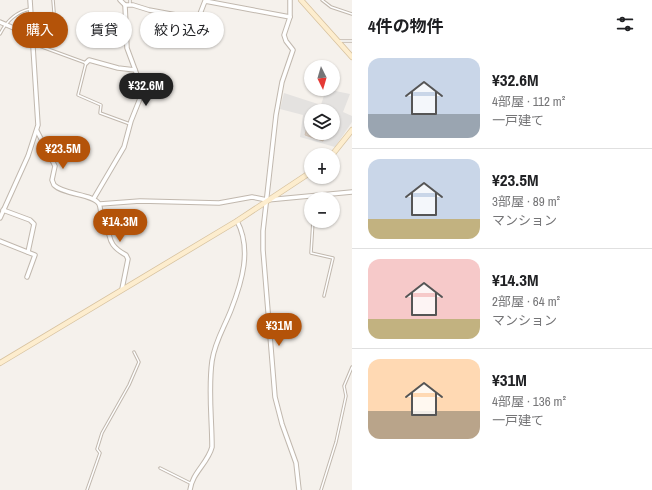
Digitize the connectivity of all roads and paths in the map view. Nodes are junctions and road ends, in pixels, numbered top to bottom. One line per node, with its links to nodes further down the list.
1 (30, 0): 10 (street)
2 (53, 0): 12 (lane)
3 (120, 0): 9 (street)
4 (130, 0): 9 (lane)
5 (205, 0): 9 (street); 14 (street)
6 (290, 0): 14 (street)
7 (301, 0): 19 (street)
8 (322, 0): 13 (lane)
9 (127, 5): 25 (street)
10 (30, 9): 11 (street); 16 (lane)
11 (30, 12)
12 (54, 12)
13 (352, 14)
14 (290, 17): 35 (street)
15 (0, 22): 16 (street)
16 (5, 24): 17 (street); 18 (lane)
17 (12, 27)
18 (0, 34)
19 (338, 41): 20 (lane); 23 (street)
20 (352, 41)
21 (32, 48): 28 (street)
22 (47, 48): 24 (lane)
23 (352, 57)
24 (86, 63): 25 (street); 26 (lane)
25 (136, 70): 26 (street)
26 (130, 124): 33 (street)
27 (352, 130): 29 (street)
28 (37, 131): 33 (street); 37 (street)
29 (338, 148)
30 (304, 176): 35 (street)
31 (352, 192): 32 (street)
32 (340, 194)
33 (94, 198): 36 (street)
34 (304, 198): 35 (street)
35 (267, 200): 36 (street); 39 (street); 53 (street)
36 (100, 204): 44 (street)
37 (3, 210): 38 (street); 42 (street)
38 (0, 218)
39 (237, 221): 44 (street); 50 (street)
40 (313, 228): 45 (lane)
41 (0, 242): 42 (street)
42 (28, 252): 43 (street)
43 (27, 276)
44 (122, 289): 47 (street)
45 (324, 296)
46 (134, 352): 51 (lane)
47 (0, 363)
48 (352, 367): 54 (lane)
49 (160, 468): 50 (lane)
50 (191, 484): 52 (street)
51 (87, 490)
52 (190, 490)
53 (299, 490)
54 (321, 490)

